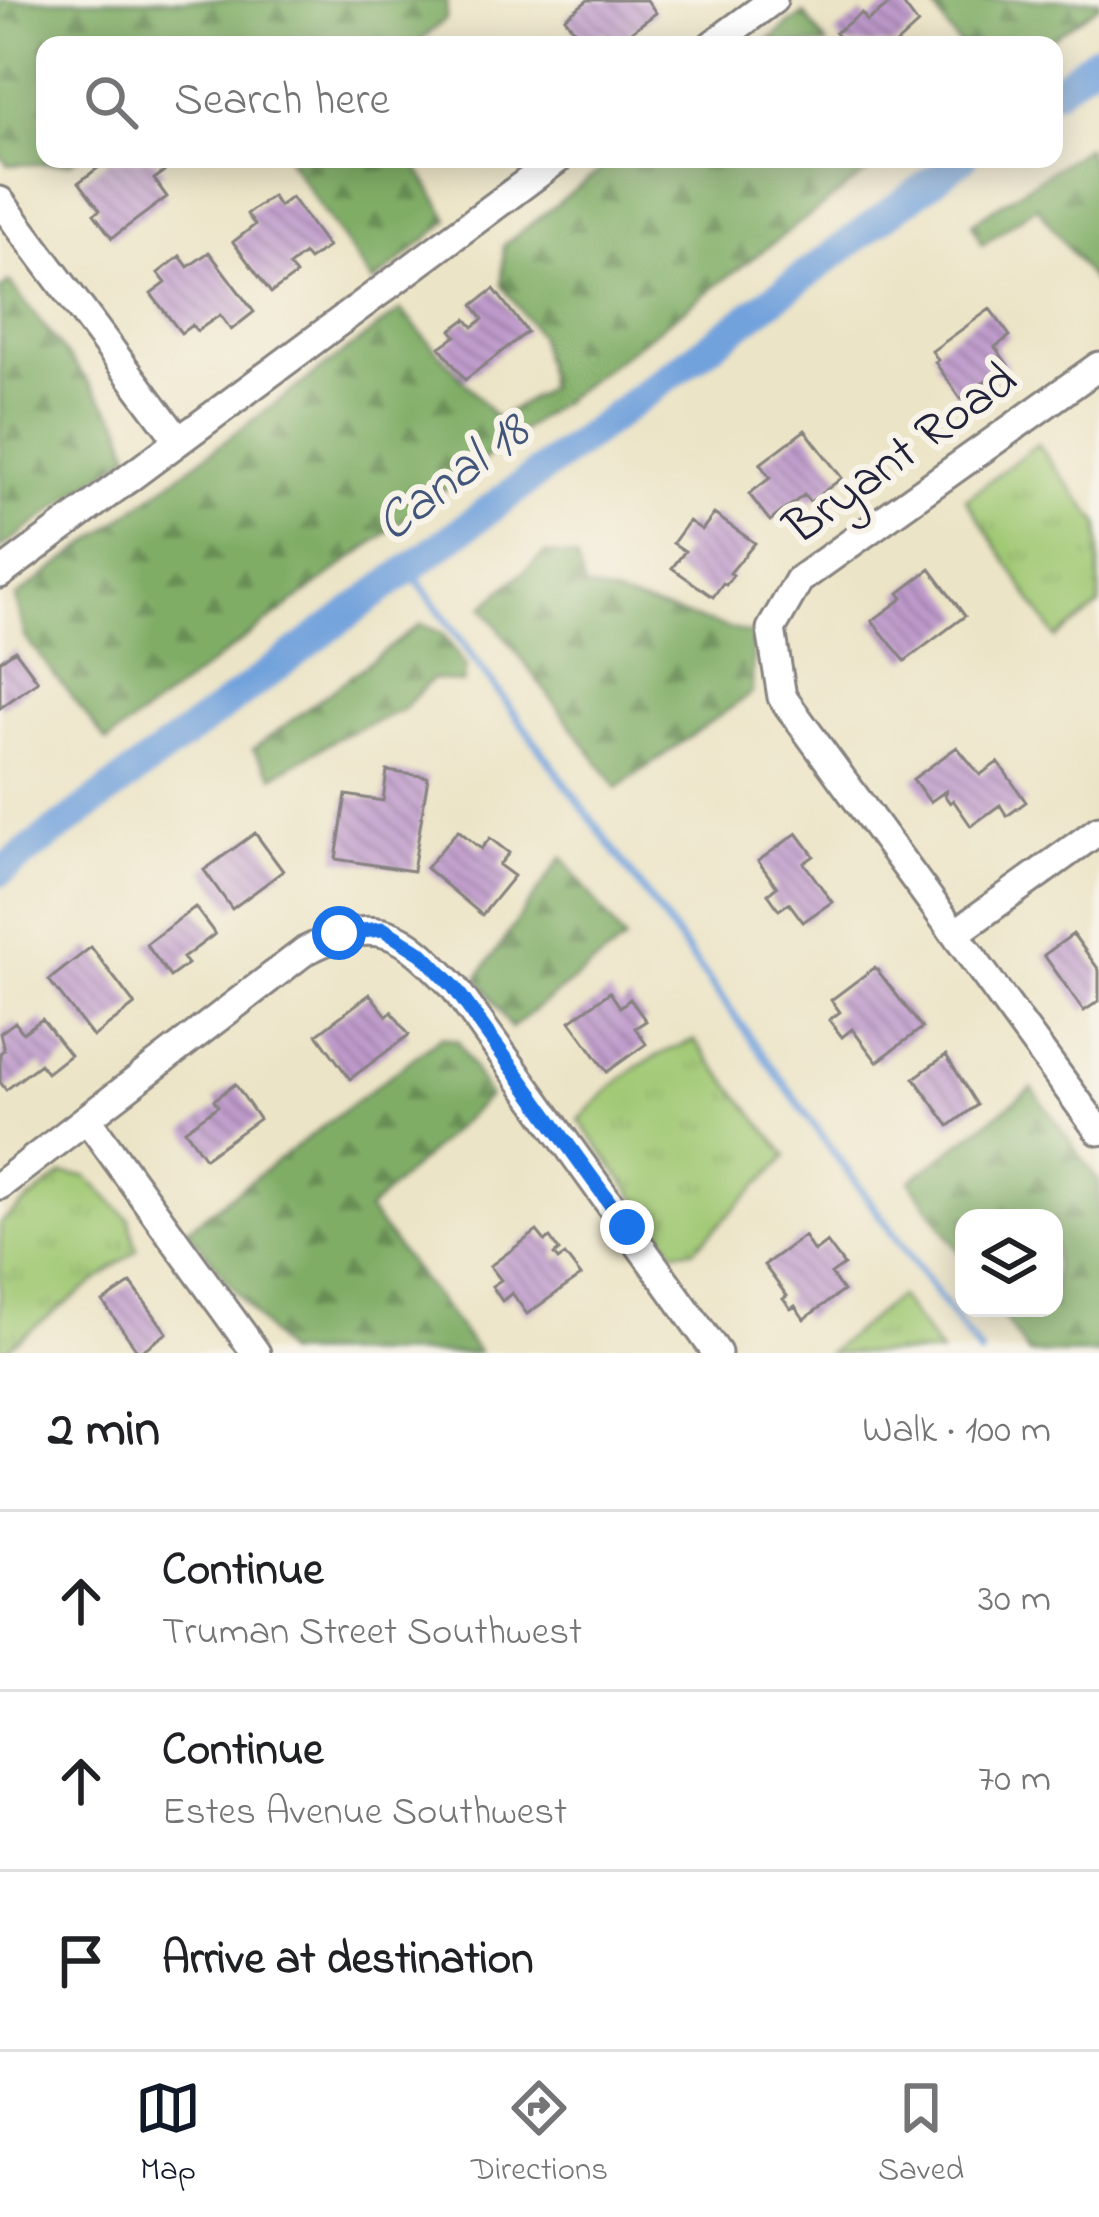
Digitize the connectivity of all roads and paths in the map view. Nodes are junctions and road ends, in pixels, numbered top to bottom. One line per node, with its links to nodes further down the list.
1 (772, 0): 2 (street)
2 (724, 36)
3 (546, 168): 6 (street)
4 (0, 201): 6 (street)
5 (1099, 366): 9 (street, Bryant Road)
6 (179, 441): 7 (street)
7 (0, 574)
8 (1099, 830): 9 (street)
9 (956, 933): 11 (street)
10 (88, 1120): 12 (street); 13 (street); 14 (street)
11 (1099, 1130)
12 (0, 1185)
13 (256, 1353)
14 (717, 1353)

